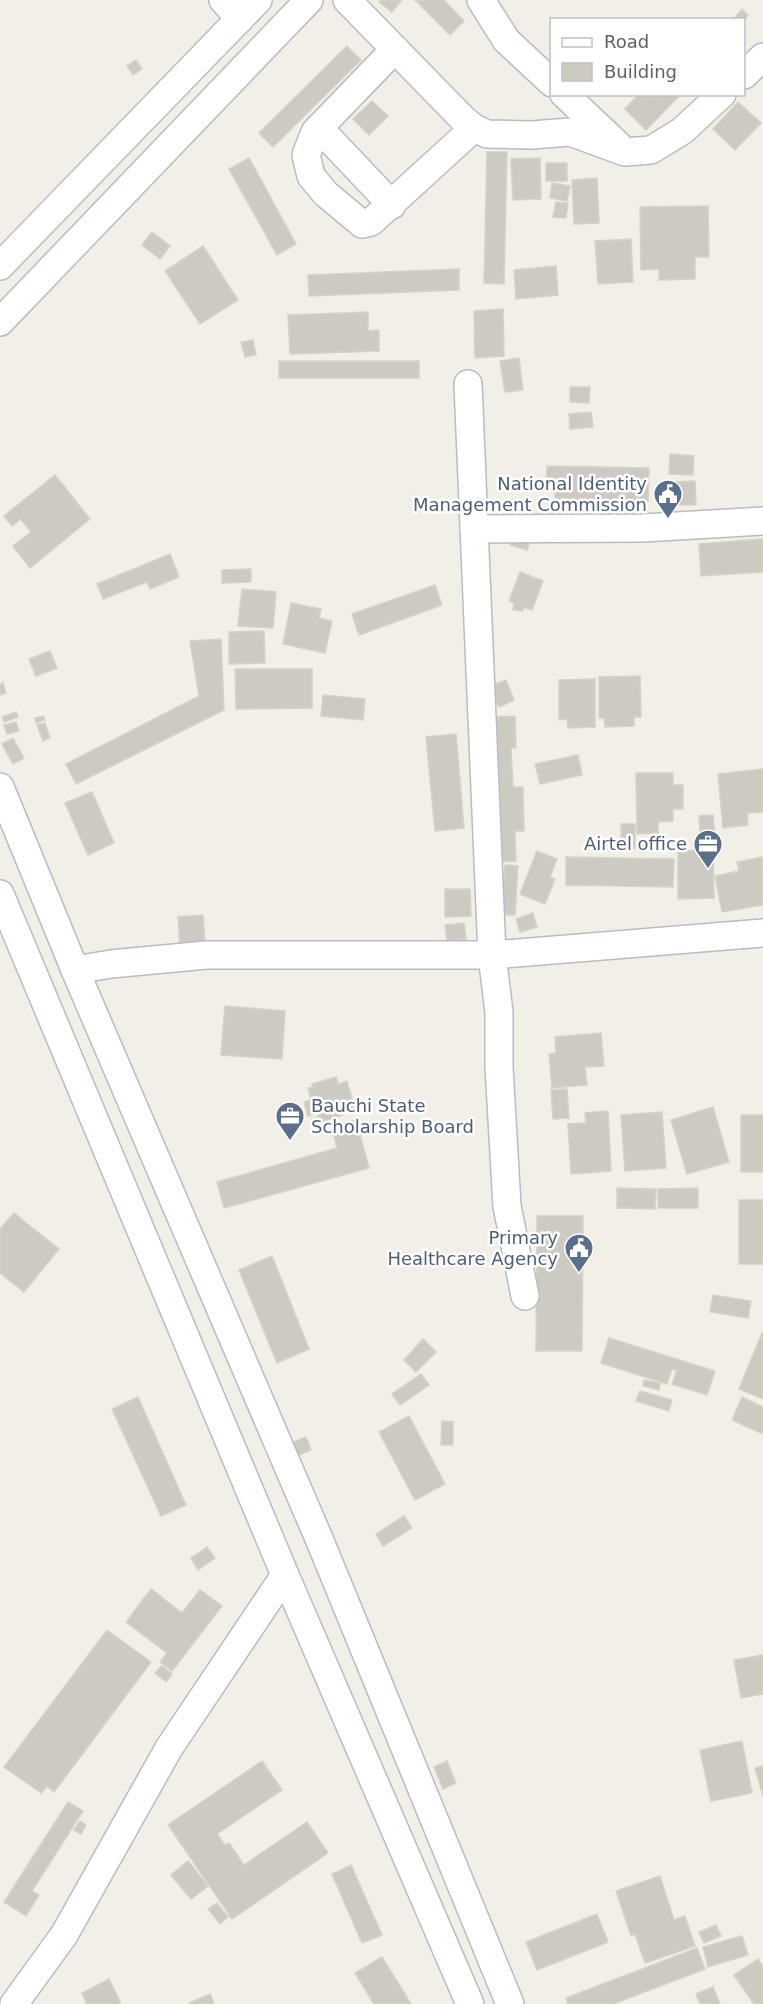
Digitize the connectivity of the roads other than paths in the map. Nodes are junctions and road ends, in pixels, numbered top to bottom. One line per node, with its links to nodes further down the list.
1 (309, 0): 16 (street)
2 (347, 0): 5 (street)
3 (482, 0): 8 (street)
4 (240, 6): 15 (street)
5 (395, 50): 11 (street); 12 (street)
6 (763, 57): 7 (street)
7 (745, 74)
8 (550, 81)
9 (566, 96): 13 (street)
10 (720, 96): 13 (street)
11 (318, 128): 14 (street); 14 (street)
12 (474, 128): 13 (street); 14 (street)
13 (625, 152)
14 (392, 205)
15 (0, 266)
16 (0, 322)
17 (468, 384): 19 (street)
18 (763, 521): 19 (street)
19 (474, 529): 23 (street)
20 (0, 787): 24 (street)
21 (0, 894): 26 (street)
22 (763, 933): 23 (street)
23 (492, 955): 24 (street); 25 (street)
24 (75, 970): 27 (street)
25 (525, 1296)
26 (285, 1575): 28 (street); 29 (street)
27 (499, 2000)
28 (14, 2004)
29 (470, 2004)

